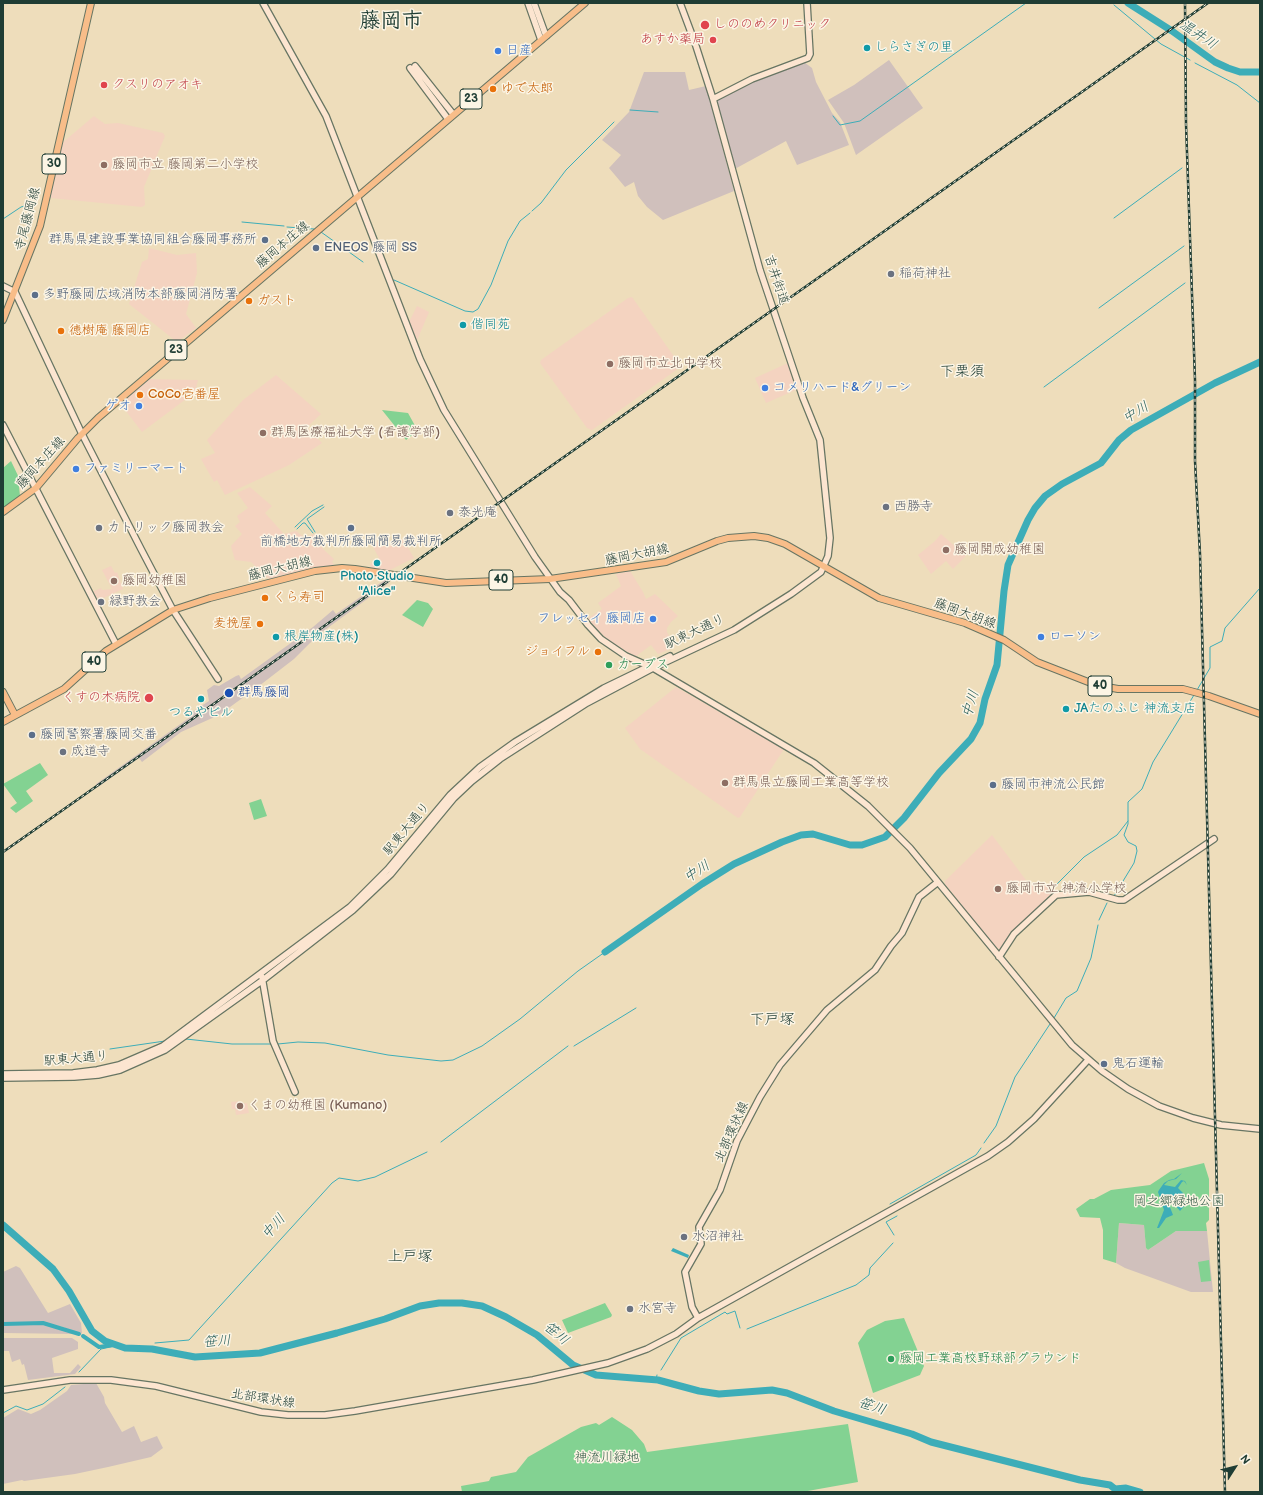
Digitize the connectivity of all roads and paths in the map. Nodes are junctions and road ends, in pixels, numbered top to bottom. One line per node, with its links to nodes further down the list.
1 (91, 3): 14 (main road, 寺尾藤岡線 / 30)
2 (263, 3): 12 (street)
3 (528, 3): 8 (street)
4 (534, 3): 8 (street)
5 (585, 3): 8 (main road, 藤岡本庄線 / 23)
6 (680, 3): 10 (street, 吉井街道)
7 (807, 3): 10 (street)
8 (543, 38): 11 (main road, 藤岡本庄線 / 23)
9 (413, 67): 11 (street)
10 (713, 99): 20 (street, 吉井街道)
11 (451, 117): 12 (main road, 藤岡本庄線 / 23)
12 (358, 196): 17 (main road, 藤岡本庄線 / 23); 21 (street)
13 (3, 286): 14 (street)
14 (15, 292): 15 (main road, 寺尾藤岡線 / 30); 17 (street)
15 (3, 320)
16 (3, 425): 18 (street)
17 (82, 434): 18 (main road, 藤岡本庄線 / 23); 22 (street)
18 (36, 488): 19 (main road, 藤岡本庄線 / 23); 23 (street)
19 (3, 512)
20 (823, 565): 21 (main road, 藤岡大胡線 / 40); 24 (street, 駅東大通り); 25 (street, 駅東大通り); 28 (main road, 藤岡大胡線 / 40)
21 (550, 579): 22 (main road, 藤岡大胡線 / 40); 24 (street)
22 (173, 610): 23 (main road, 藤岡大胡線 / 40); 26 (street)
23 (116, 644): 29 (main road, 藤岡大胡線 / 40)
24 (646, 666): 25 (street); 34 (street, 駅東大通り)
25 (653, 668): 32 (street); 35 (street, 駅東大通り)
26 (218, 679)
27 (3, 692): 29 (main road)
28 (1260, 714)
29 (15, 715): 30 (main road)
30 (3, 722)
31 (1214, 839): 33 (street)
32 (938, 882): 33 (street); 41 (street, 北部環状線)
33 (999, 957): 36 (street)
34 (262, 973): 35 (street); 37 (street, 駅東大通り)
35 (263, 980): 38 (street, 駅東大通り); 39 (street)
36 (1088, 1060): 40 (street); 41 (street)
37 (3, 1074)
38 (3, 1078)
39 (295, 1092)
40 (1260, 1129)
41 (698, 1318): 42 (street, 北部環状線)
42 (3, 1390)

